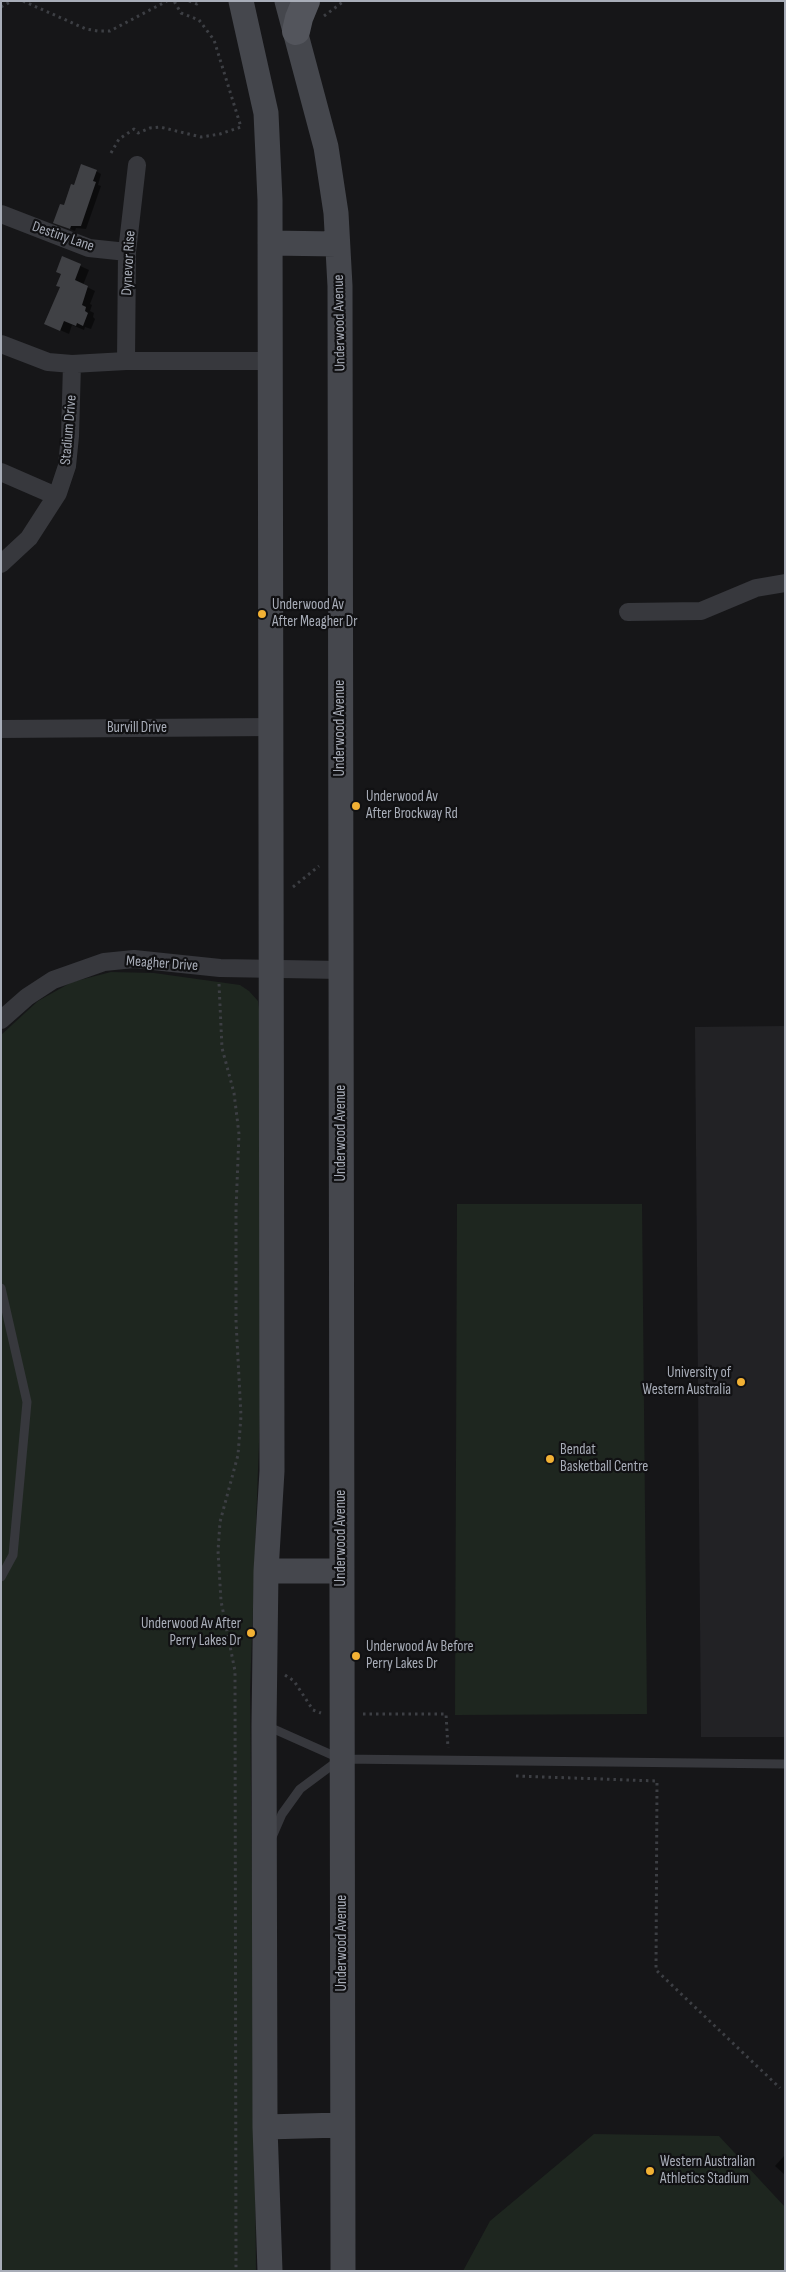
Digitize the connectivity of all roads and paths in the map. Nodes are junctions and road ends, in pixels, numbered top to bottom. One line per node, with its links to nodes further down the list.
1 (12, 1): 10 (path)
2 (24, 1): 3 (path)
3 (167, 1)
4 (174, 1): 13 (path)
5 (188, 1): 6 (path)
6 (200, 1)
7 (241, 1): 16 (main road)
8 (287, 1): 12 (main road, Underwood Avenue)
9 (344, 1): 11 (path)
10 (1, 7)
11 (314, 10): 12 (main road)
12 (296, 31): 17 (main road, Underwood Avenue)
13 (111, 153)
14 (137, 165): 18 (street, Dynevor Rise)
15 (1, 214): 18 (street, Destiny Lane)
16 (270, 243): 17 (main road); 21 (main road)
17 (338, 244): 30 (main road, Underwood Avenue)
18 (127, 252): 20 (street, Dynevor Rise)
19 (1, 344): 22 (street)
20 (126, 362): 21 (street); 22 (street)
21 (272, 362): 28 (main road)
22 (72, 364): 24 (street, Stadium Drive)
23 (1, 472): 24 (street)
24 (56, 496): 25 (street, Stadium Drive)
25 (1, 564)
26 (785, 583): 27 (street)
27 (628, 612)
28 (273, 727): 29 (street, Burvill Drive); 31 (main road)
29 (1, 728)
30 (340, 847): 31 (path); 34 (main road, Underwood Avenue)
31 (272, 905): 33 (main road)
32 (220, 968): 33 (street, Meagher Drive); 35 (street, Meagher Drive); 52 (path)
33 (272, 970): 34 (street, Meagher Drive); 37 (main road)
34 (341, 970): 38 (main road, Underwood Avenue)
35 (1, 1020)
36 (1, 1288): 39 (lane)
37 (266, 1571): 38 (main road); 43 (main road)
38 (341, 1571): 44 (main road, Underwood Avenue)
39 (1, 1577)
40 (280, 1675): 41 (path)
41 (325, 1713)
42 (360, 1715): 45 (path)
43 (264, 1725): 44 (lane); 48 (main road)
44 (342, 1758): 45 (lane); 48 (lane); 50 (main road, Underwood Avenue)
45 (448, 1758): 46 (lane)
46 (785, 1764)
47 (508, 1776): 49 (path)
48 (265, 1852): 51 (main road)
49 (780, 2088)
50 (342, 2125): 51 (main road); 54 (main road, Underwood Avenue)
51 (265, 2127): 53 (main road)
52 (236, 2271)
53 (270, 2271)
54 (342, 2271)

